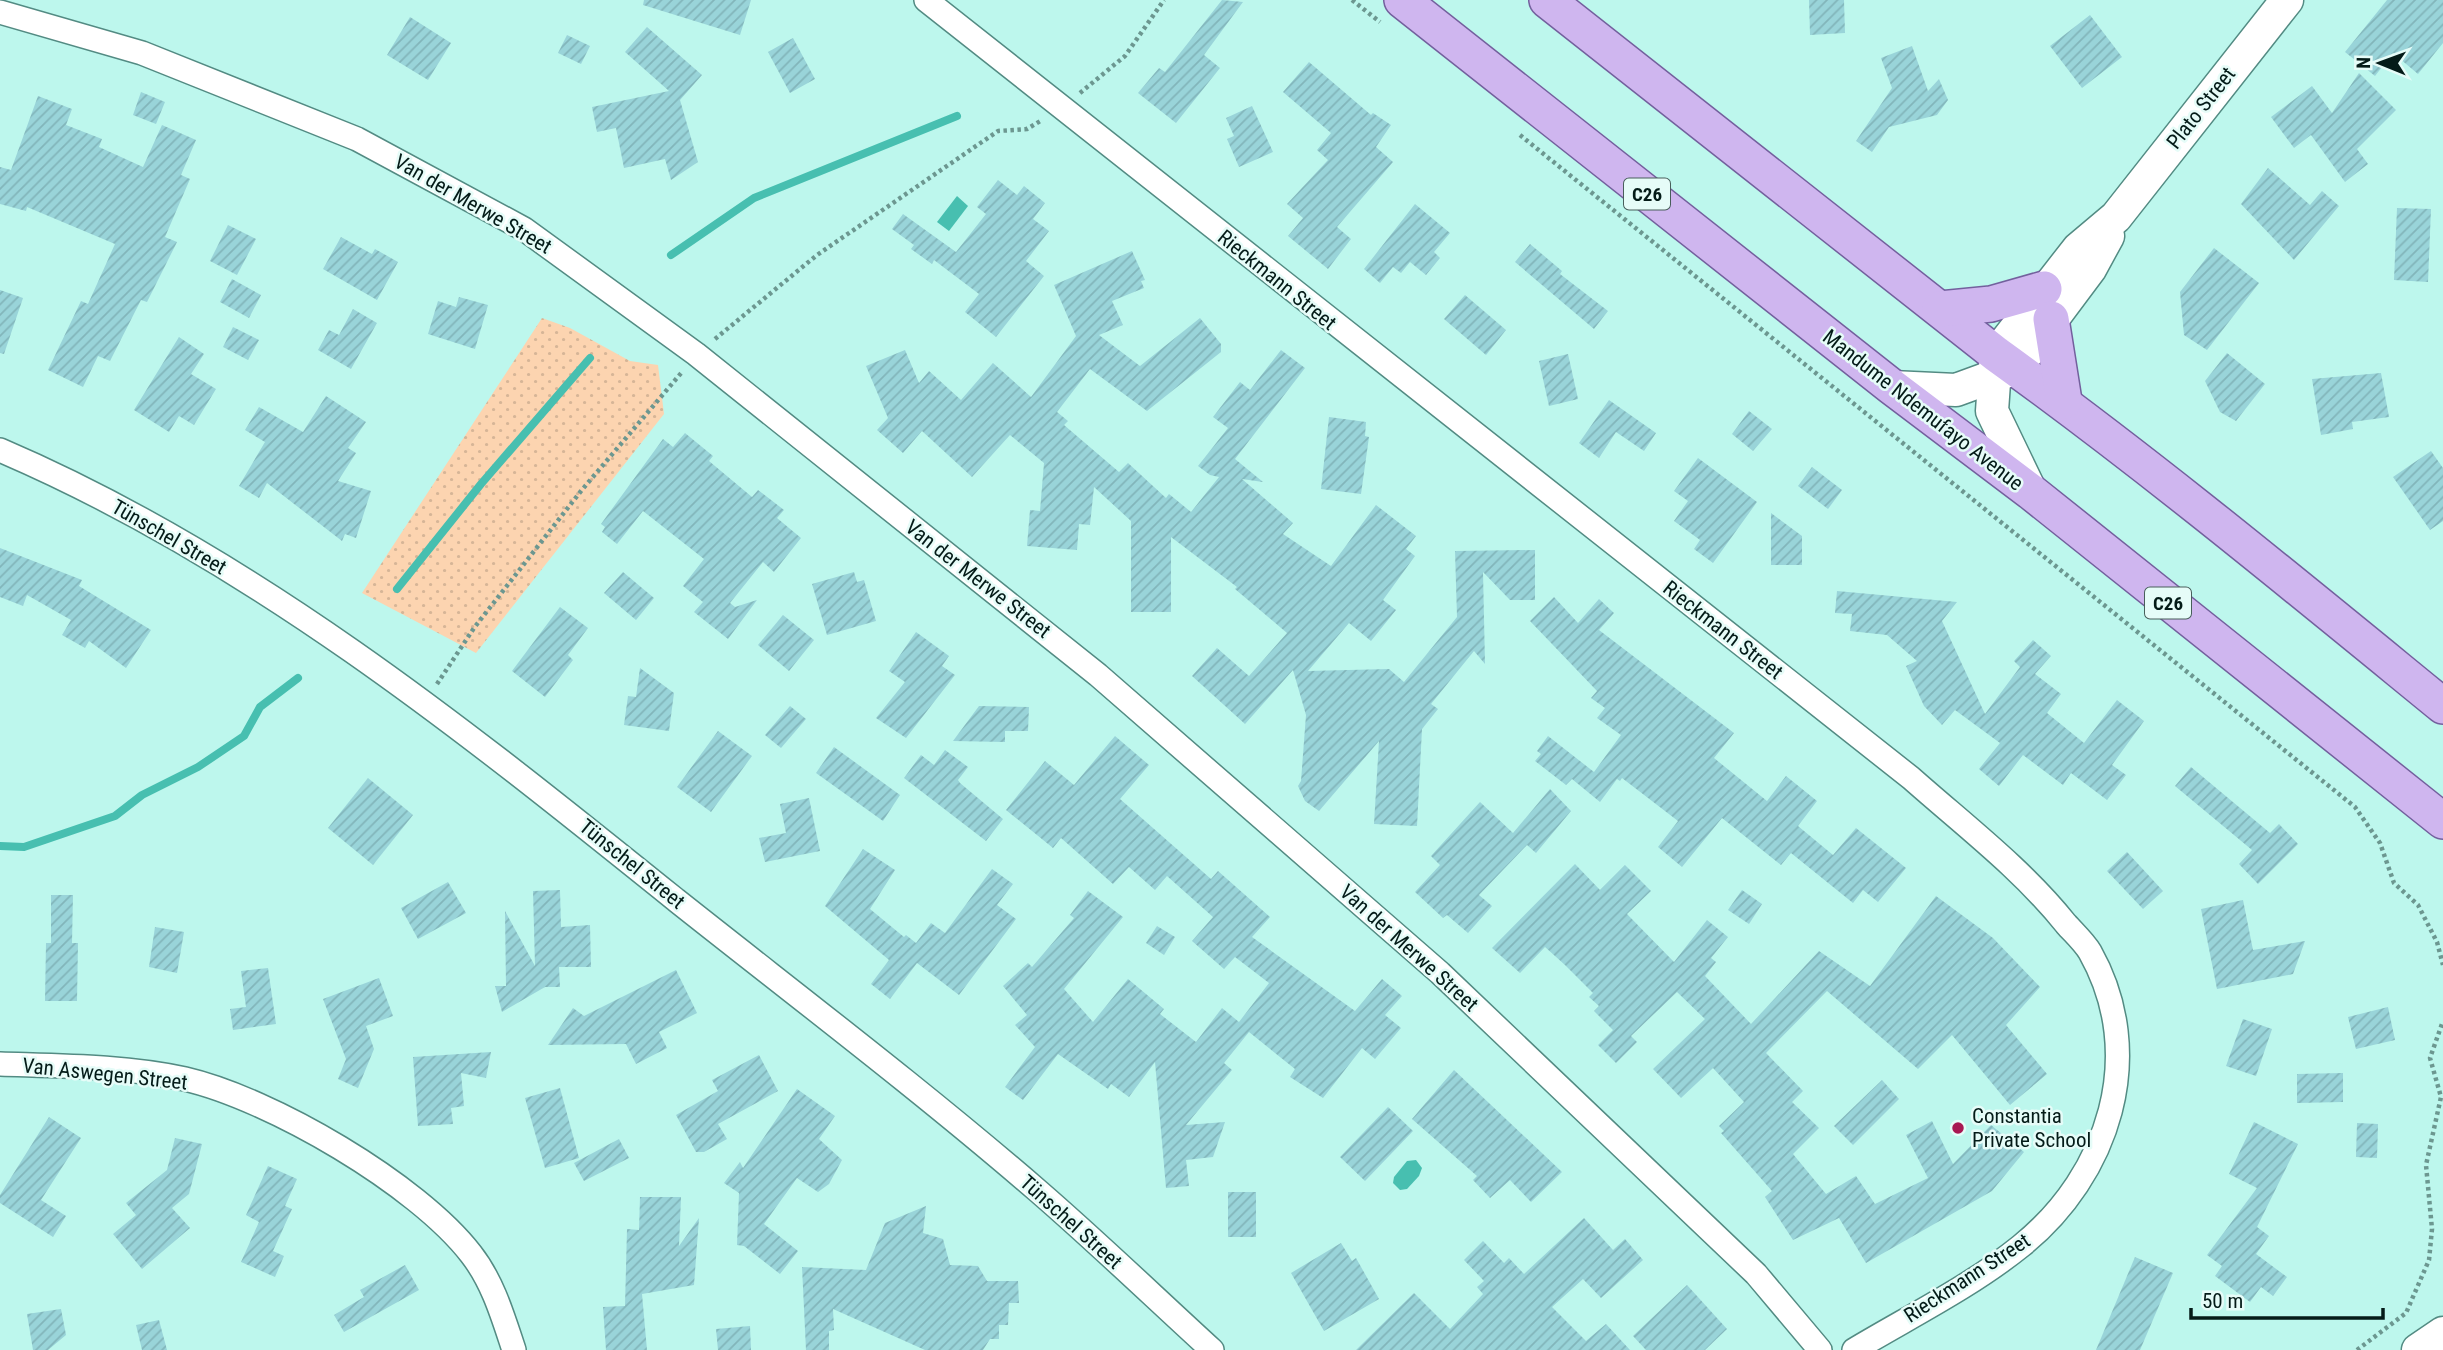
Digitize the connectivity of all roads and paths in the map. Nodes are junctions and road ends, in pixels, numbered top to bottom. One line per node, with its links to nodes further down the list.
1 (926, 0): 8 (street, Rieckmann Street)
2 (1164, 0): 8 (path)
3 (1352, 0): 7 (path)
4 (1547, 0): 11 (main road)
5 (2287, 0): 10 (street, Plato Street)
6 (0, 12): 12 (street, Van der Merwe Street)
7 (1394, 13): 14 (main road, Mandume Ndemufayo Avenue / C26)
8 (1062, 108): 12 (path); 29 (street, Rieckmann Street)
9 (1514, 130): 21 (path)
10 (2047, 304): 11 (main road); 13 (street, Plato Street); 15 (main road)
11 (1940, 309): 13 (main road)
12 (696, 354): 18 (path); 28 (street, Van der Merwe Street)
13 (2002, 367): 14 (street); 15 (main road); 17 (street)
14 (1892, 387): 17 (main road, Mandume Ndemufayo Avenue / C26)
15 (2064, 401): 19 (main road)
16 (0, 450): 18 (street, Tünschel Street)
17 (2031, 492): 20 (main road, Mandume Ndemufayo Avenue / C26)
18 (425, 702): 27 (street, Tünschel Street)
19 (2443, 706)
20 (2443, 821)
21 (2443, 965)
22 (2443, 1021): 30 (path)
23 (0, 1064): 26 (street, Van Aswegen Street)
24 (2443, 1333): 31 (street)
25 (2443, 1345): 32 (street)
26 (514, 1350)
27 (1212, 1350)
28 (1820, 1350)
29 (1854, 1350)
30 (2357, 1350)
31 (2418, 1350)
32 (2440, 1350)

